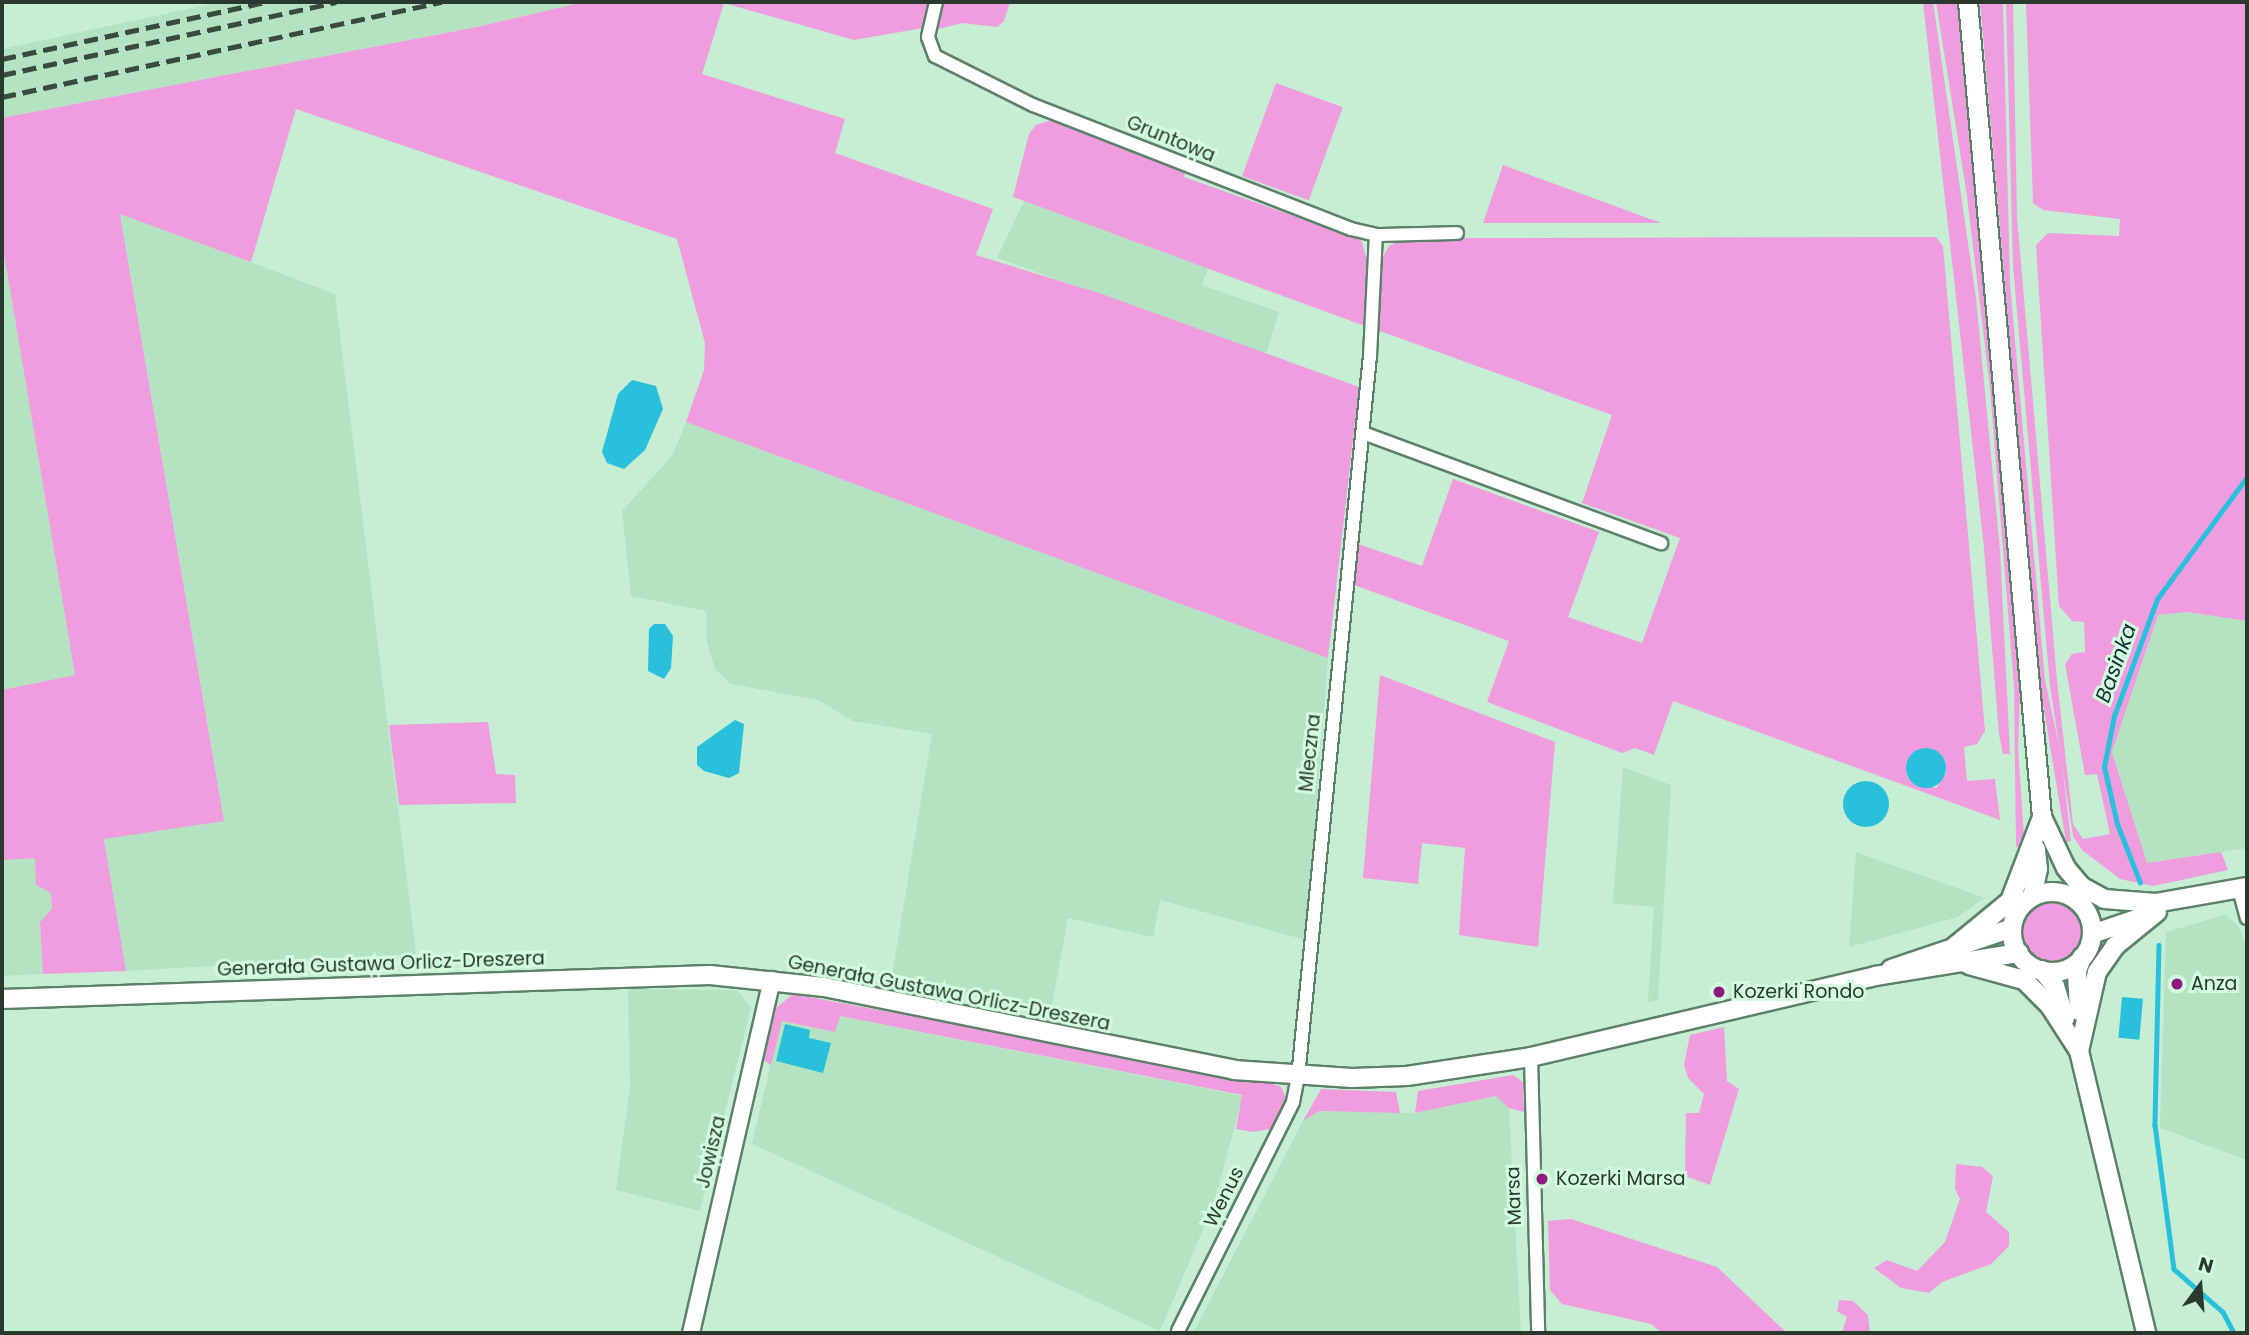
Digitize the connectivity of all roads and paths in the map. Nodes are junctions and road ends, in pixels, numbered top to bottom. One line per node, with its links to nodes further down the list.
1 (936, 2): 4 (street, Gruntowa)
2 (1968, 2): 7 (main road)
3 (1457, 233): 4 (street, Gruntowa)
4 (1376, 235): 5 (street, Mleczna)
5 (1363, 433): 6 (street); 25 (street, Mleczna)
6 (1661, 542)
7 (2042, 817): 8 (main road); 9 (main road)
8 (2034, 839): 11 (main road); 18 (main road)
9 (2054, 839): 12 (main road); 13 (main road)
10 (2243, 888): 13 (main road); 14 (street)
11 (2032, 897): 12 (main road); 15 (main road)
12 (2077, 901): 13 (main road); 16 (main road)
13 (2157, 908): 16 (main road); 23 (main road)
14 (2247, 918)
15 (2012, 928): 17 (main road); 18 (main road, Generała Gustawa Orlicz-Dreszera)
16 (2092, 934): 19 (main road)
17 (2019, 953): 18 (main road, Generała Gustawa Orlicz-Dreszera); 20 (main road)
18 (1955, 955): 23 (main road); 24 (main road, Generała Gustawa Orlicz-Dreszera)
19 (2082, 957): 20 (main road); 23 (main road)
20 (2042, 970): 23 (main road)
21 (772, 980): 22 (main road, Generała Gustawa Orlicz-Dreszera); 25 (main road, Generała Gustawa Orlicz-Dreszera); 27 (street, Jowisza)
22 (2, 999)
23 (2077, 1041): 29 (main road)
24 (1531, 1057): 25 (main road, Generała Gustawa Orlicz-Dreszera); 28 (street, Marsa)
25 (1298, 1077): 26 (street, Wenus)
26 (1178, 1331)
27 (691, 1333)
28 (1538, 1333)
29 (2146, 1333)

